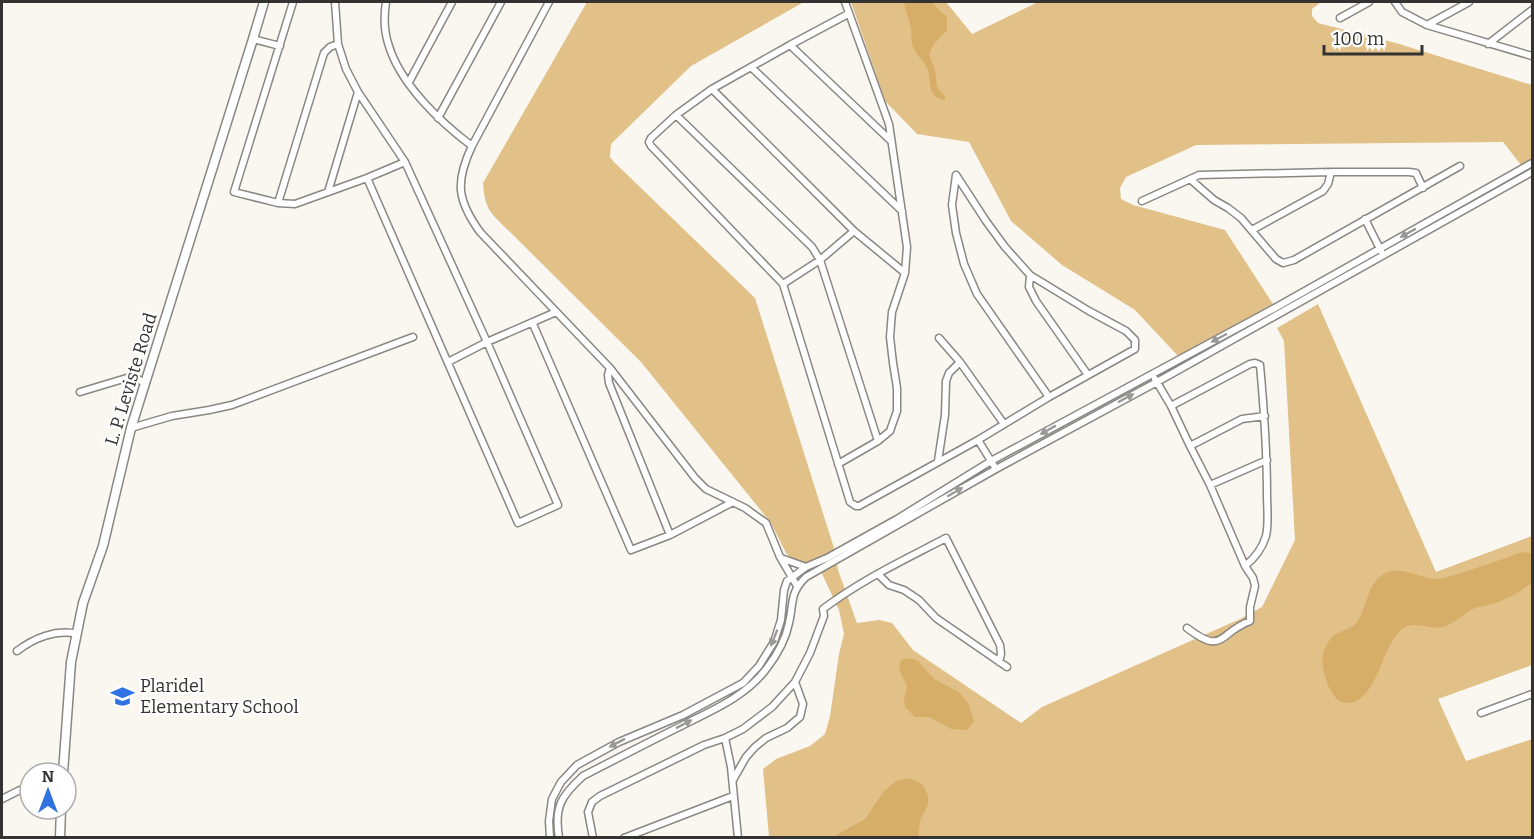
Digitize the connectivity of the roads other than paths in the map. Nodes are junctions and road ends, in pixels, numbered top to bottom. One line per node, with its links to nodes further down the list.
1 (264, 2): 16 (main road, L. P. Leviste Road)
2 (293, 2): 20 (street)
3 (334, 2): 17 (street)
4 (386, 2): 23 (street)
5 (452, 2): 23 (street)
6 (501, 2): 27 (street)
7 (549, 2): 29 (street)
8 (845, 2): 13 (street)
9 (1369, 2): 14 (street)
10 (1395, 2): 15 (street)
11 (1469, 2): 15 (street)
12 (1533, 10): 18 (street)
13 (848, 14): 19 (street); 28 (street)
14 (1340, 18)
15 (1427, 25): 18 (street)
16 (253, 39): 20 (street); 62 (main road, L. P. Leviste Road)
17 (338, 44): 25 (street); 40 (street)
18 (1488, 44): 21 (street)
19 (790, 45): 22 (street); 28 (street)
20 (279, 46): 40 (street)
21 (1533, 56)
22 (751, 67): 24 (street); 41 (street)
23 (409, 82): 27 (street)
24 (712, 89): 26 (street); 44 (street)
25 (358, 92): 30 (street); 38 (street)
26 (676, 115): 47 (street); 50 (street)
27 (438, 118): 29 (street)
28 (891, 141): 41 (street)
29 (472, 146): 51 (street)
30 (405, 162): 35 (street); 55 (street)
31 (1533, 163): 45 (street, one-way to 45)
32 (1460, 166): 37 (street)
33 (1331, 172): 36 (street); 37 (street); 43 (street)
34 (1533, 172): 46 (street)
35 (367, 178): 38 (street); 56 (street)
36 (1190, 179): 39 (street); 43 (street)
37 (1423, 188): 42 (street)
38 (328, 192): 40 (street)
39 (1142, 201)
40 (278, 203)
41 (902, 211): 48 (street)
42 (1365, 219): 43 (street); 45 (street)
43 (1252, 230)
44 (854, 231): 47 (street); 48 (street)
45 (1380, 249): 46 (street); 59 (street, one-way to 59)
46 (1383, 256): 61 (street)
47 (820, 261): 50 (street); 70 (street)
48 (905, 273): 70 (street)
49 (1030, 275): 60 (street); 60 (street); 64 (street)
50 (783, 284): 75 (street)
51 (556, 312): 52 (street); 58 (street)
52 (532, 324): 55 (street); 79 (street)
53 (413, 337): 68 (street)
54 (939, 338): 57 (street)
55 (487, 342): 56 (street); 56 (street)
56 (448, 362)
57 (960, 362): 67 (street); 73 (street)
58 (610, 368): 78 (street); 79 (street)
59 (1151, 374): 61 (street); 74 (street, one-way to 74)
60 (1088, 375): 64 (street)
61 (1157, 382): 65 (street); 76 (street, one-way to 61)
62 (145, 383): 63 (street); 68 (main road, L. P. Leviste Road)
63 (80, 392)
64 (1049, 397): 67 (street)
65 (1171, 406): 66 (street); 71 (street)
66 (1265, 416): 71 (street); 72 (street)
67 (1004, 424): 69 (street)
68 (131, 429): 87 (main road, L. P. Leviste Road)
69 (978, 440): 73 (street); 74 (street)
70 (878, 441): 75 (street)
71 (1190, 446): 77 (street)
72 (1267, 460): 77 (street); 81 (street)
73 (938, 461): 75 (street)
74 (991, 461): 76 (street); 82 (street)
75 (838, 464)
76 (996, 469): 85 (street, one-way to 76)
77 (1210, 485): 81 (street)
78 (733, 502): 79 (street); 80 (street)
79 (670, 535)
80 (780, 557): 82 (street); 84 (street)
81 (1245, 566): 86 (street)
82 (806, 567): 84 (street)
83 (878, 574): 89 (street); 89 (street); 91 (street)
84 (791, 578): 85 (street); 102 (street, one-way to 102)
85 (797, 586): 103 (street, one-way to 85)
86 (1187, 628)
87 (77, 634): 88 (street); 95 (main road, L. P. Leviste Road)
88 (17, 651)
89 (999, 662): 90 (street)
90 (1006, 668)
91 (795, 682): 94 (street); 96 (street)
92 (1533, 694): 93 (street)
93 (1481, 713)
94 (725, 738): 96 (street); 104 (street)
95 (64, 761)
96 (733, 780): 98 (street)
97 (18, 791): 99 (street)
98 (733, 796): 105 (street); 106 (street)
99 (2, 799)
100 (61, 821): 101 (main road)
101 (60, 837)
102 (550, 837)
103 (559, 837)
104 (593, 837)
105 (624, 837)
106 (738, 837)

